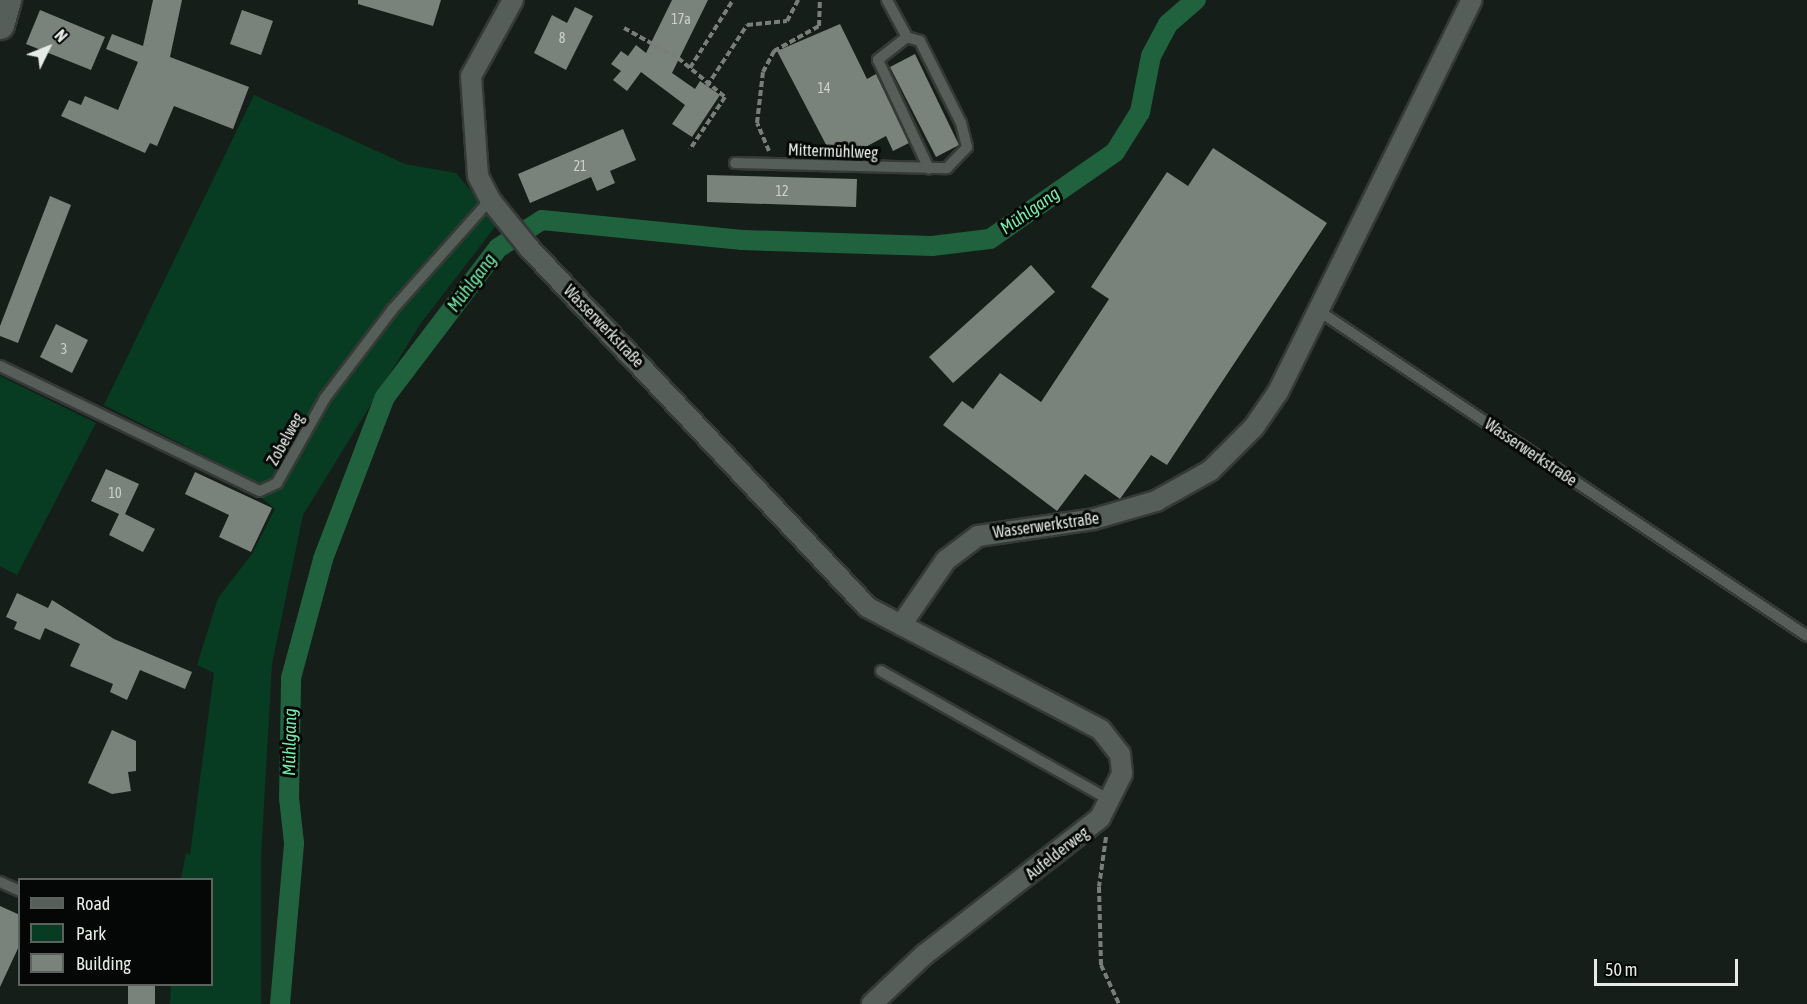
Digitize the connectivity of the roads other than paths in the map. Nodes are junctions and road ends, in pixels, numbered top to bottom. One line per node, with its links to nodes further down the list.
1 (513, 0): 7 (street, Wasserwerkstraße)
2 (887, 0): 4 (lane, Mittermühlweg)
3 (1472, 0): 8 (street)
4 (907, 37): 6 (lane); 6 (lane, Mittermühlweg)
5 (735, 163): 6 (lane, Mittermühlweg)
6 (929, 169)
7 (490, 200): 9 (lane, Zobelweg); 10 (street, Wasserwerkstraße)
8 (1316, 309): 10 (street, Wasserwerkstraße); 11 (lane, Wasserwerkstraße)
9 (0, 366)
10 (901, 625): 13 (street, Aufelderweg)
11 (1807, 636)
12 (881, 671): 13 (lane)
13 (1110, 800): 16 (street, Aufelderweg)
14 (0, 882): 15 (lane)
15 (18, 890)
16 (872, 1004)

